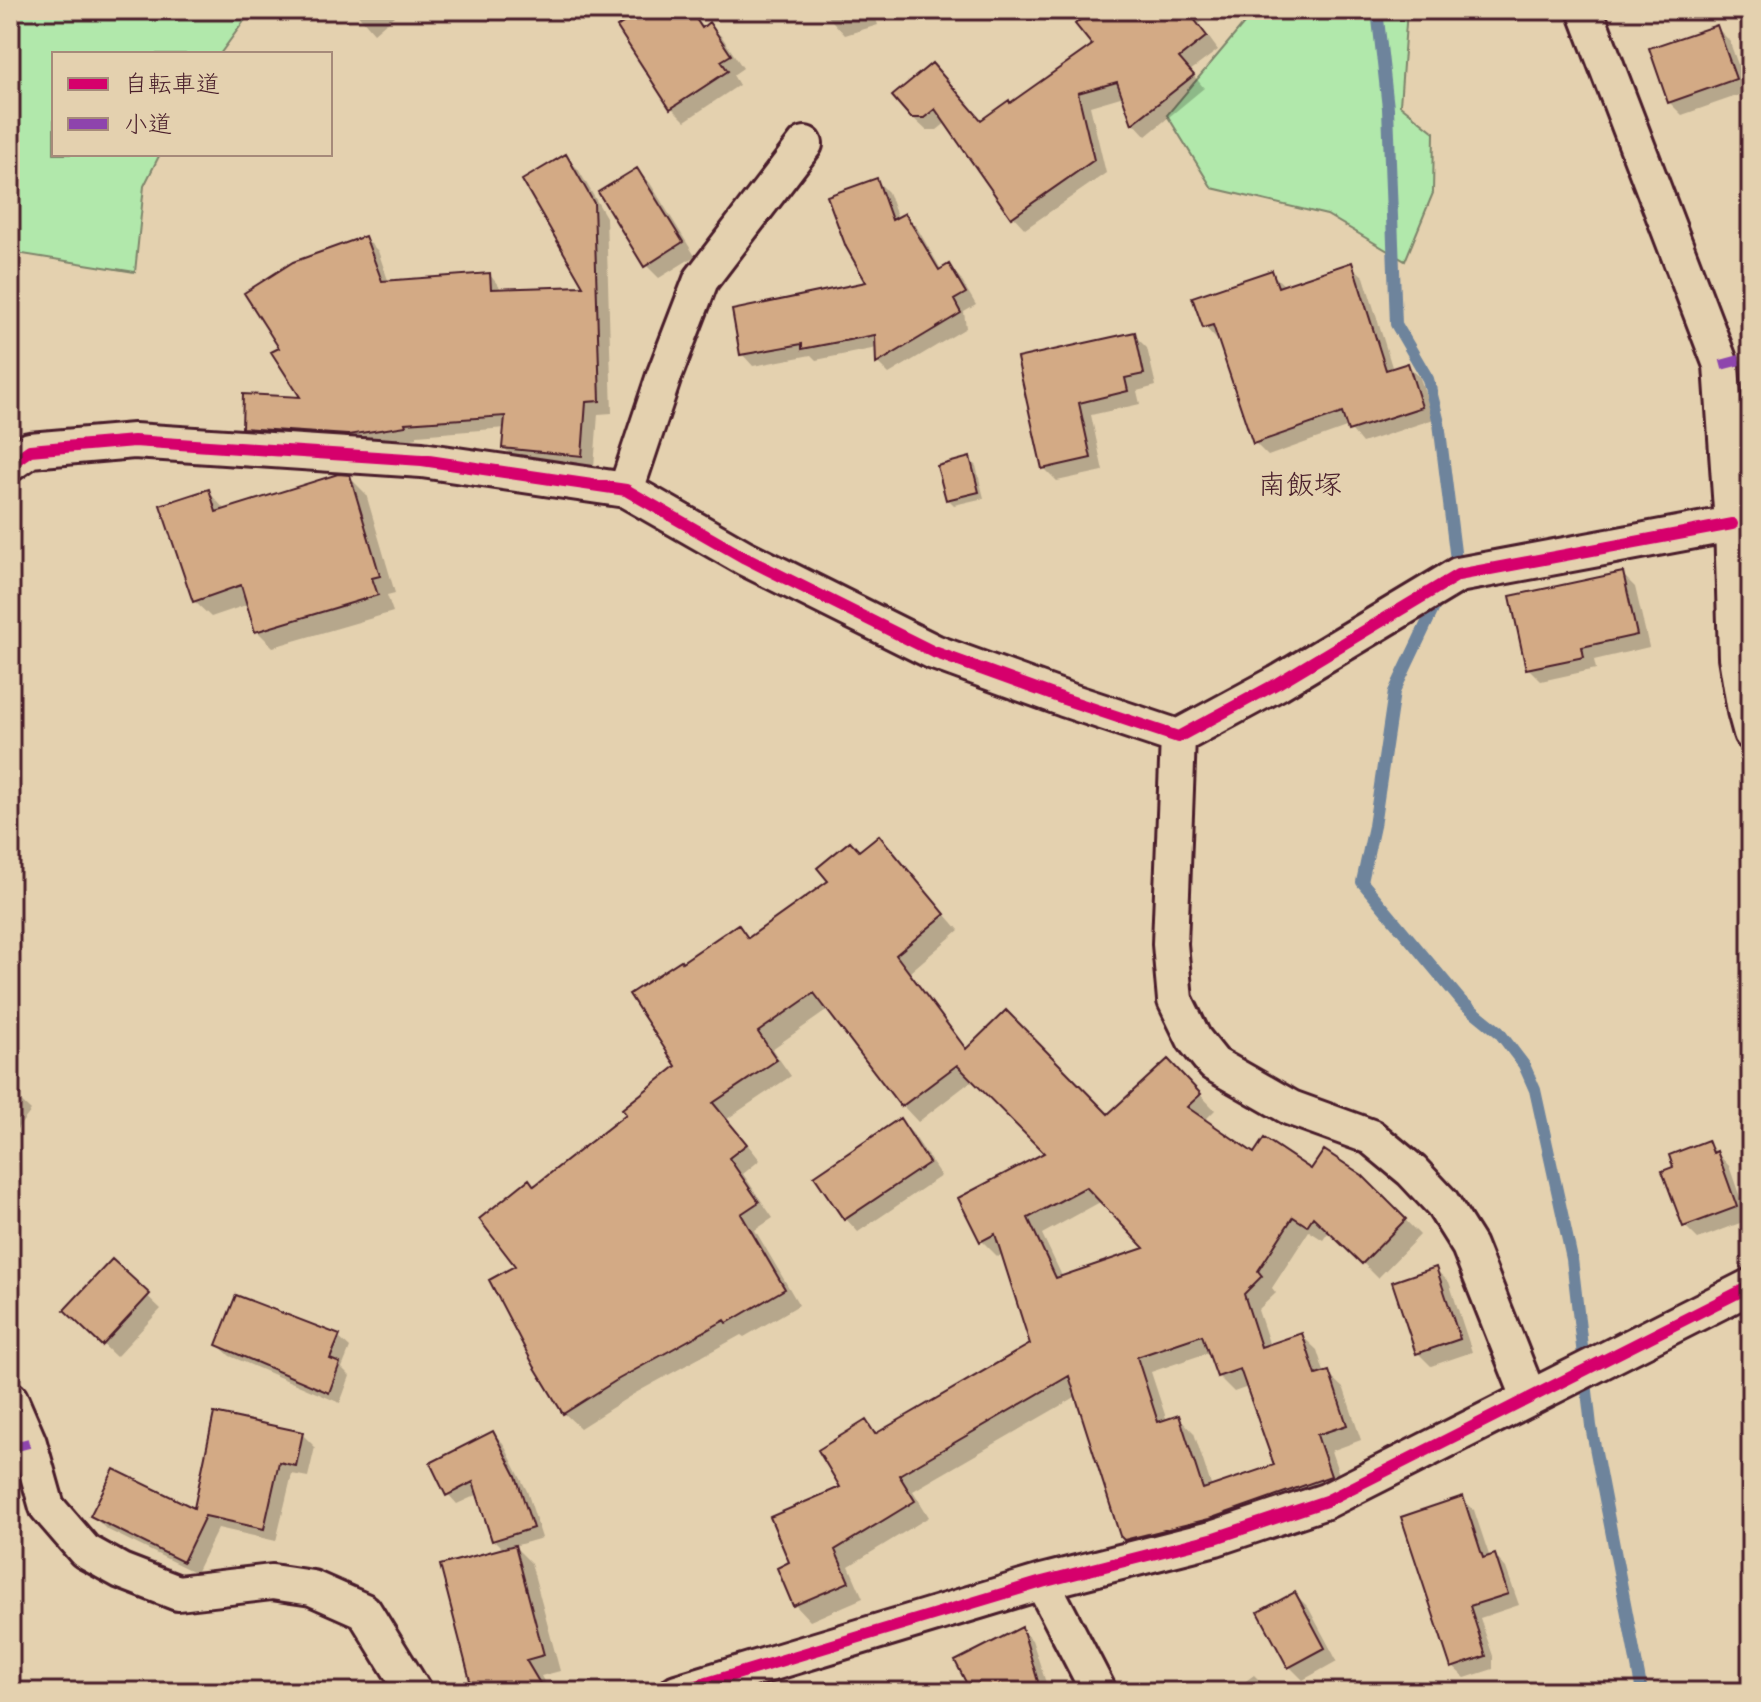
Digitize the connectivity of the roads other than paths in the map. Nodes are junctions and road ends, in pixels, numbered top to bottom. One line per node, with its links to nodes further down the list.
1 (1585, 10): 5 (street)
2 (805, 144): 4 (street)
3 (10, 464): 4 (street)
4 (626, 490): 7 (street)
5 (1732, 524): 6 (street); 7 (street)
6 (1751, 733)
7 (1178, 737): 9 (street)
8 (1751, 1286): 9 (street)
9 (1529, 1397): 11 (street)
10 (10, 1399): 12 (street)
11 (1042, 1582): 13 (street); 14 (street)
12 (414, 1692)
13 (677, 1692)
14 (1099, 1692)

